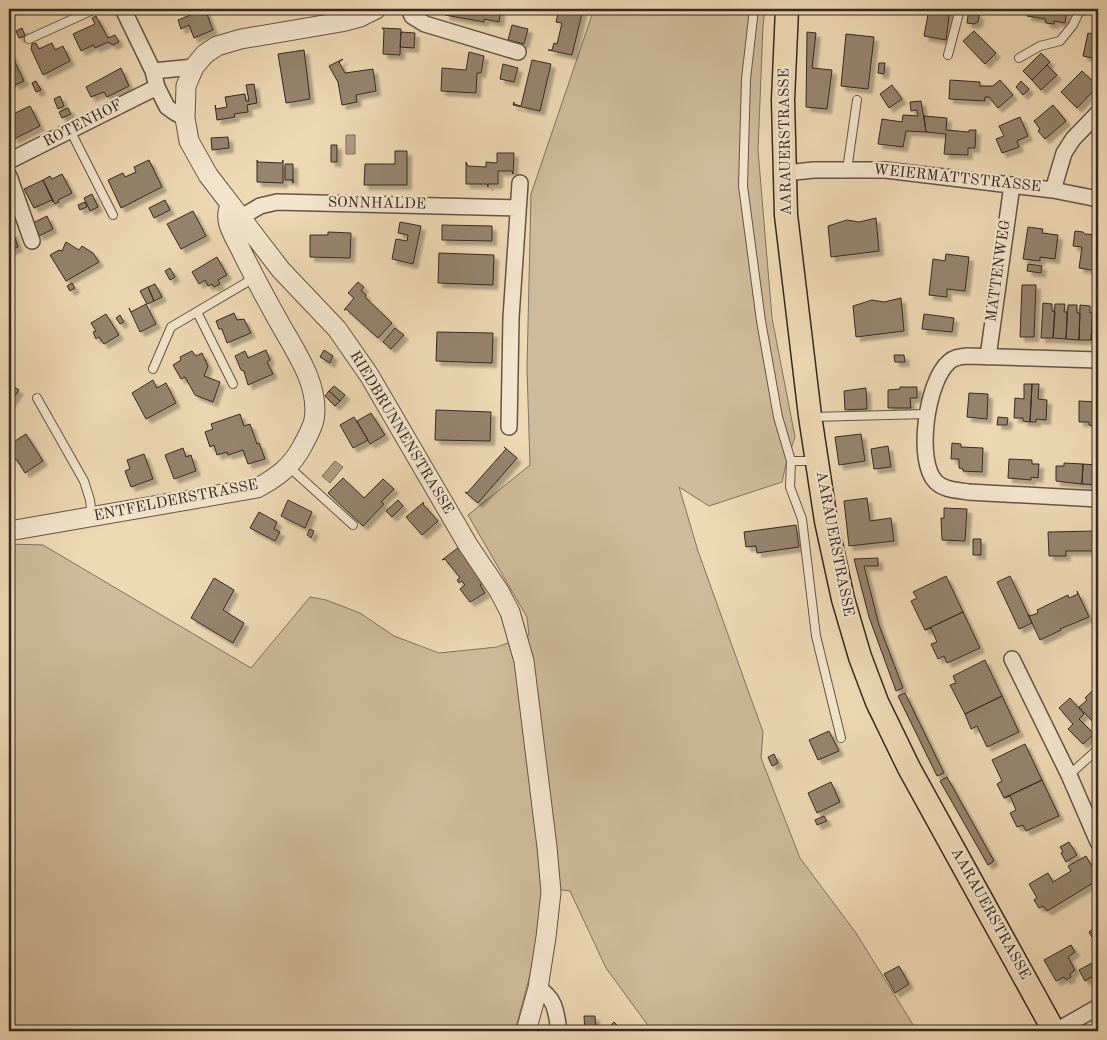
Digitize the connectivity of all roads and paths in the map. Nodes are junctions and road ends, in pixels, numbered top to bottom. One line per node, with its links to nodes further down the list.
1 (95, 9): 10 (lane)
2 (123, 9): 15 (street)
3 (376, 9): 9 (street, RIEDBRUNNENSTRASSE)
4 (409, 9): 11 (street)
5 (754, 9): 44 (lane)
6 (787, 9): 23 (main road, AARAUERSTRASSE)
7 (960, 9): 12 (lane)
8 (1084, 9): 13 (lane)
9 (337, 15): 14 (street, RIEDBRUNNENSTRASSE)
10 (29, 40)
11 (518, 52)
12 (948, 55)
13 (1019, 58)
14 (194, 67): 15 (street); 19 (street, RIEDBRUNNENSTRASSE)
15 (153, 71): 16 (street)
16 (157, 87): 19 (street); 20 (street, ROTENHOF)
17 (857, 100): 22 (lane)
18 (1098, 113): 27 (street)
19 (185, 118): 30 (street, RIEDBRUNNENSTRASSE)
20 (70, 130): 21 (street, ROTENHOF); 31 (lane)
21 (9, 161)
22 (847, 170): 23 (street, WEIERMATTSTRASSE); 26 (street, WEIERMATTSTRASSE)
23 (785, 173): 41 (main road, AARAUERSTRASSE)
24 (9, 176): 32 (street)
25 (520, 183): 29 (street)
26 (1012, 185): 27 (street, WEIERMATTSTRASSE); 35 (street, MATTENWEG)
27 (1053, 190): 28 (street, WEIERMATTSTRASSE)
28 (1098, 199)
29 (518, 208): 30 (street, SONNHALDE); 42 (street)
30 (235, 212): 33 (street, ENTFELDERSTRASSE); 55 (street, RIEDBRUNNENSTRASSE)
31 (113, 215)
32 (32, 241)
33 (254, 278): 34 (lane); 45 (street, ENTFELDERSTRASSE)
34 (196, 312): 37 (lane); 38 (lane)
35 (988, 356): 36 (street); 40 (street)
36 (1098, 360)
37 (153, 369)
38 (233, 384)
39 (37, 398): 47 (lane)
40 (927, 414): 41 (lane); 46 (street)
41 (810, 417): 43 (main road, AARAUERSTRASSE)
42 (509, 426)
43 (817, 460): 44 (lane); 59 (main road, AARAUERSTRASSE)
44 (791, 461): 51 (lane)
45 (289, 467): 47 (street, ENTFELDERSTRASSE); 48 (lane)
46 (1098, 499)
47 (92, 517): 49 (street, ENTFELDERSTRASSE)
48 (353, 525)
49 (9, 531)
50 (1012, 659): 53 (street)
51 (841, 738)
52 (1098, 749): 53 (lane)
53 (1069, 776): 54 (street)
54 (1098, 842)
55 (538, 988): 57 (street, RIEDBRUNNENSTRASSE); 58 (street)
56 (1098, 1006): 59 (street)
57 (526, 1031)
58 (559, 1031)
59 (1055, 1031)

